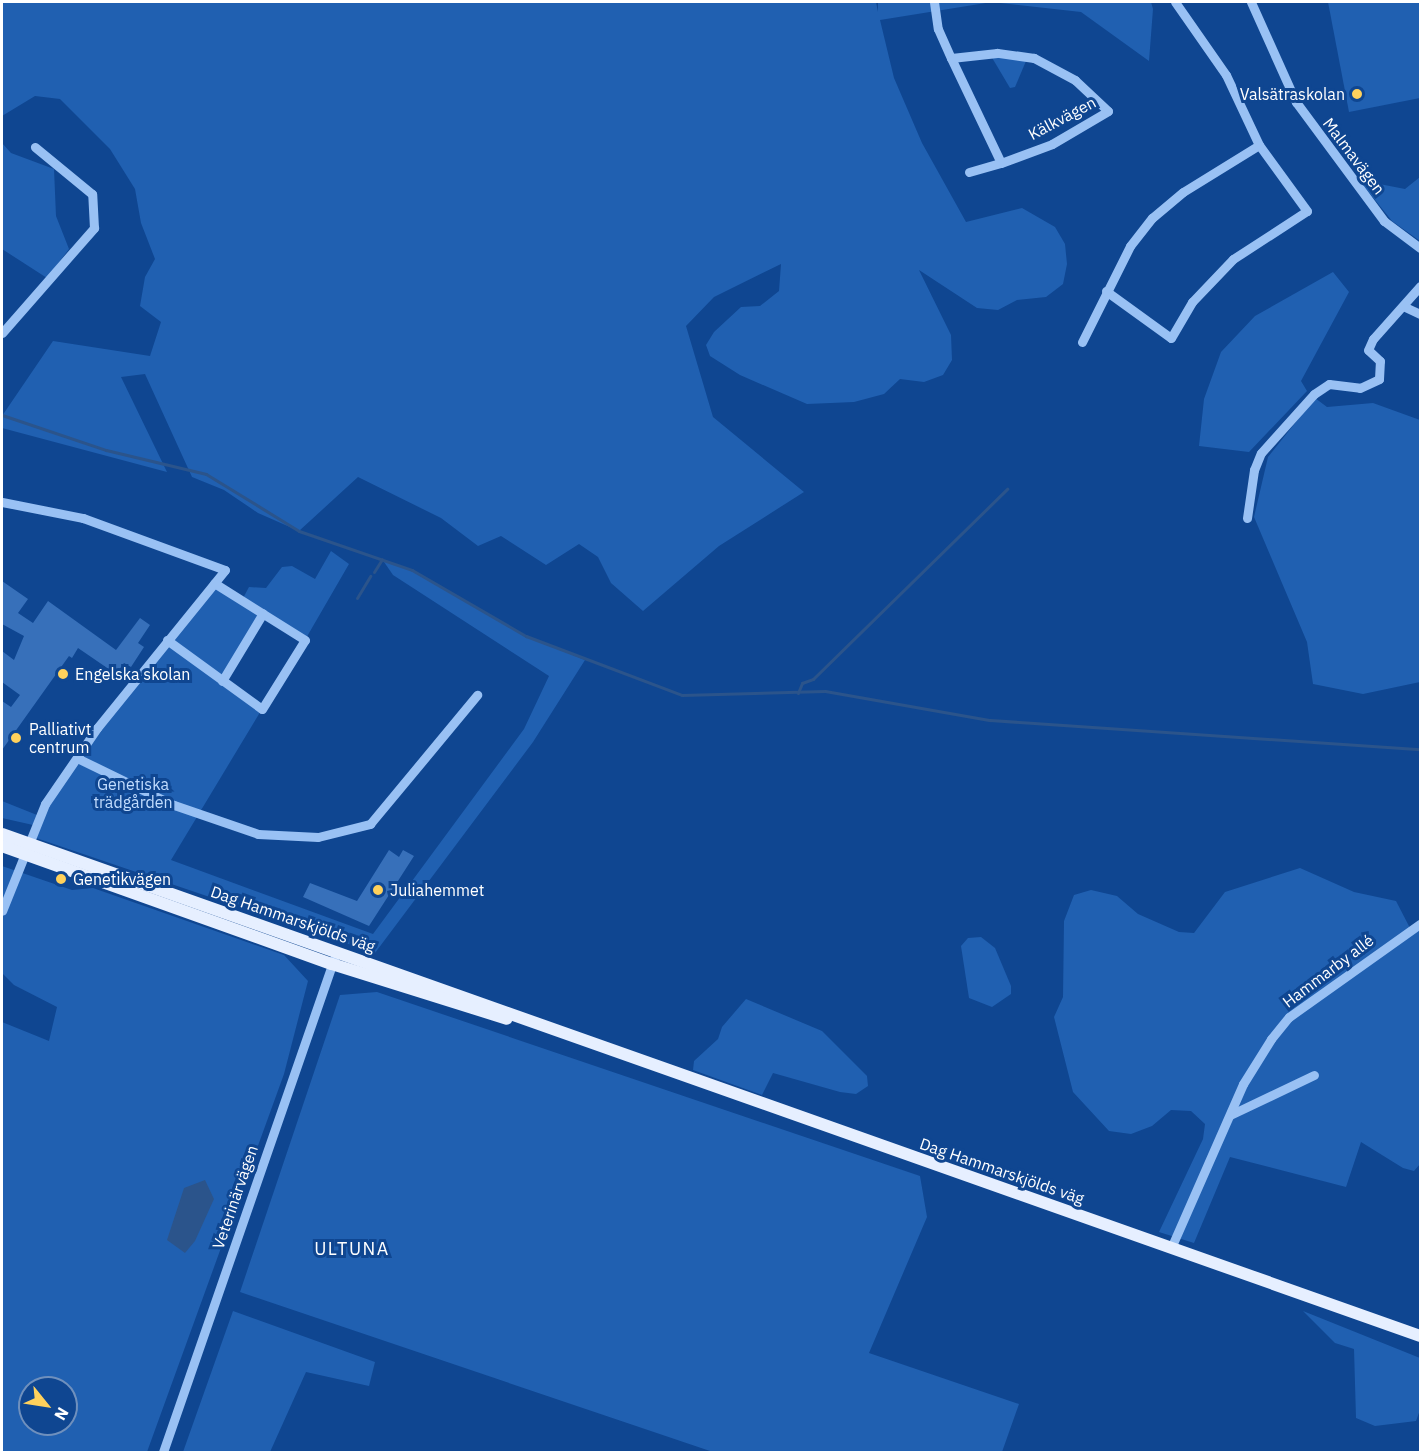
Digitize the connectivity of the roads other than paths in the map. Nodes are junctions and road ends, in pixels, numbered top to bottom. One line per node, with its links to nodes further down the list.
1 (934, 2): 4 (street)
2 (1175, 2): 5 (street)
3 (1251, 2): 9 (street, Malmavägen)
4 (951, 58): 7 (street); 7 (street, Kälkvägen)
5 (1259, 145): 11 (street); 11 (street)
6 (35, 147): 14 (street)
7 (1001, 163): 8 (street, Kälkvägen)
8 (969, 172)
9 (1420, 248)
10 (1420, 286): 12 (street)
11 (1106, 291): 15 (street)
12 (1405, 307): 13 (street); 17 (street)
13 (1420, 314)
14 (2, 333)
15 (1082, 342)
16 (2, 502): 18 (street)
17 (1247, 518)
18 (214, 583): 19 (street); 20 (street)
19 (263, 613): 21 (street); 21 (street)
20 (167, 640): 21 (street); 23 (street)
21 (222, 681)
22 (477, 695): 23 (street)
23 (77, 758): 26 (street)
24 (2, 834): 26 (main road, Dag Hammarskjölds väg)
25 (2, 846): 26 (main road, Dag Hammarskjölds väg)
26 (24, 848): 27 (street); 29 (main road, Dag Hammarskjölds väg); 30 (main road, Dag Hammarskjölds väg)
27 (2, 911)
28 (1420, 924): 33 (street, Hammarby allé)
29 (338, 951): 30 (street, Veterinärvägen); 31 (main road, Dag Hammarskjölds väg)
30 (332, 964): 31 (main road, Dag Hammarskjölds väg); 36 (street, Veterinärvägen)
31 (573, 1035): 34 (main road, Dag Hammarskjölds väg)
32 (1314, 1076): 33 (street)
33 (1230, 1115): 34 (street, Hammarby allé)
34 (1171, 1248): 35 (main road, Dag Hammarskjölds väg)
35 (1420, 1336)
36 (163, 1452)

